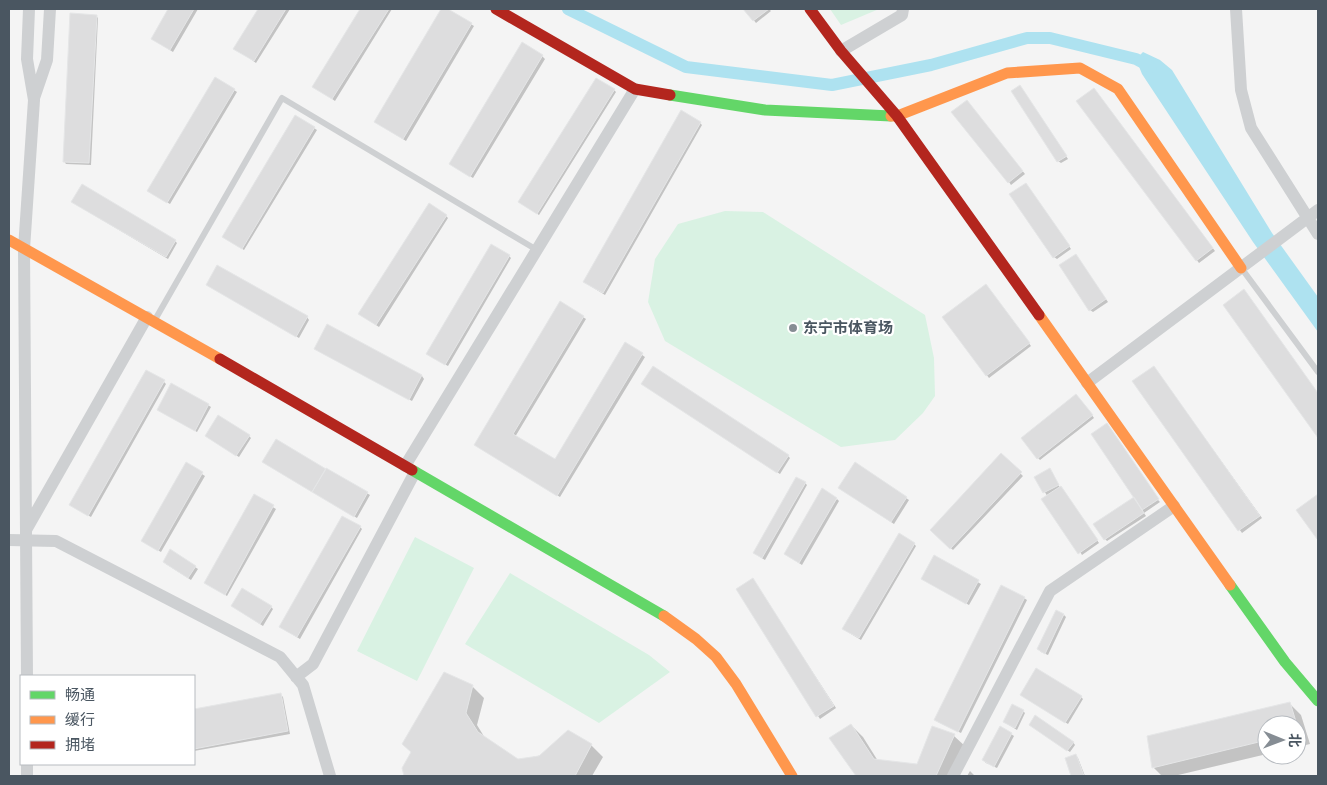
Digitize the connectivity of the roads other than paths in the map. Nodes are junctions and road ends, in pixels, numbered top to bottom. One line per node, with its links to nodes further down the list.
1 (29, 9): 9 (street)
2 (50, 9): 9 (street)
3 (496, 9): 8 (main road)
4 (810, 9): 7 (main road)
5 (903, 9): 7 (street)
6 (1236, 9): 12 (street)
7 (843, 54): 10 (main road)
8 (635, 89): 10 (main road); 16 (street)
9 (34, 100): 15 (street)
10 (897, 116): 17 (main road); 20 (main road)
11 (1318, 210): 12 (street)
12 (1308, 219): 13 (street); 17 (street)
13 (1318, 234)
14 (9, 240): 15 (main road)
15 (24, 249): 18 (main road); 23 (street)
16 (537, 250): 18 (lane); 21 (street)
17 (1242, 268): 19 (lane); 20 (street)
18 (150, 319): 21 (main road); 23 (street)
19 (1318, 372)
20 (1087, 383): 22 (main road)
21 (410, 469): 26 (street); 29 (main road)
22 (1174, 506): 27 (main road); 30 (street)
23 (26, 536): 24 (street); 25 (street); 26 (street)
24 (9, 540)
25 (27, 675)
26 (296, 677): 28 (street)
27 (1318, 701)
28 (330, 776)
29 (792, 776)
30 (953, 776)

